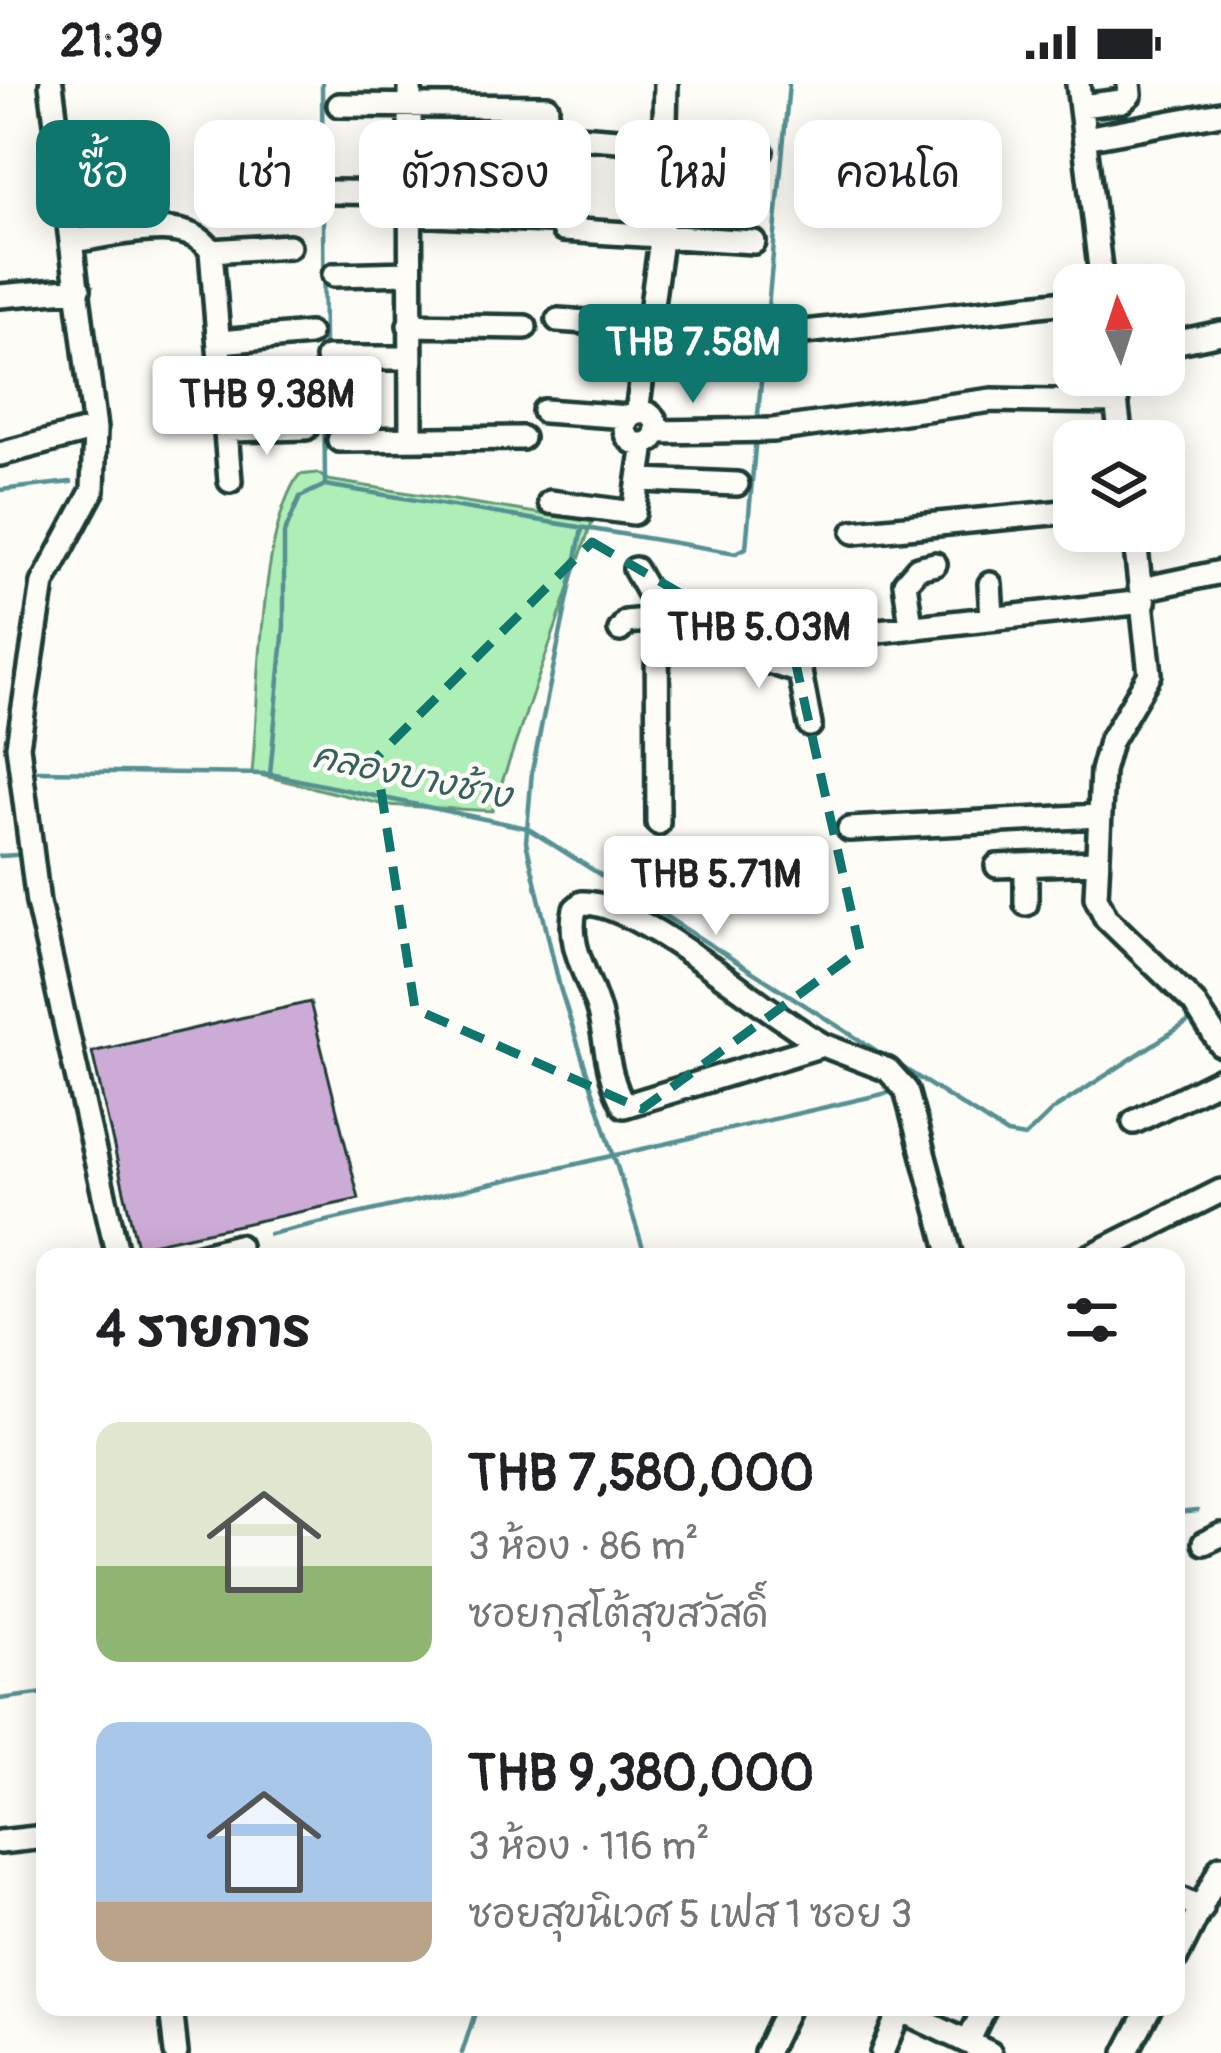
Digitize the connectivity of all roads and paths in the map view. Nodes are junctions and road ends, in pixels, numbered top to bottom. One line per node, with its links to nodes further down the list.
1 (51, 84): 15 (street)
2 (666, 84): 9 (street)
3 (1130, 84): 5 (street)
4 (409, 95): 6 (street); 7 (street)
5 (1079, 95): 10 (street)
6 (339, 105)
7 (547, 107)
8 (1221, 112): 10 (street)
9 (665, 120)
10 (1084, 137): 19 (street)
11 (410, 228): 20 (street)
12 (591, 228): 14 (street)
13 (662, 228): 14 (street)
14 (662, 233): 16 (street); 28 (street)
15 (71, 241): 18 (street); 22 (street)
16 (754, 242)
17 (289, 245): 18 (street)
18 (211, 251): 34 (street)
19 (1099, 264)
20 (410, 273): 21 (street); 26 (street)
21 (334, 275)
22 (79, 290): 23 (street); 43 (street)
23 (0, 296)
24 (1053, 303): 30 (street)
25 (558, 320): 28 (street)
26 (410, 325): 27 (street); 36 (street)
27 (525, 327)
28 (651, 327): 29 (street); 40 (street)
29 (746, 333)
30 (796, 333)
31 (1221, 333): 33 (street)
32 (309, 334): 34 (street)
33 (1185, 341)
34 (220, 342): 44 (street)
35 (328, 358): 36 (street)
36 (409, 358): 47 (street)
37 (1115, 396): 38 (street)
38 (1116, 401): 41 (street); 46 (street)
39 (544, 411): 40 (street)
40 (633, 414): 46 (street)
41 (1118, 420)
42 (306, 428): 44 (street)
43 (95, 429): 49 (street); 81 (street)
44 (226, 430): 51 (street)
45 (522, 438): 47 (street)
46 (650, 438): 50 (street)
47 (411, 439): 48 (street)
48 (339, 440)
49 (0, 454)
50 (642, 479): 52 (street); 53 (street)
51 (230, 481)
52 (737, 484)
53 (550, 502)
54 (1053, 513): 55 (street)
55 (854, 532)
56 (1137, 552): 61 (street)
57 (935, 564): 64 (street)
58 (635, 569): 63 (street)
59 (1221, 572): 61 (street)
60 (990, 584): 62 (street)
61 (1143, 595): 62 (street); 68 (street)
62 (992, 617): 64 (street)
63 (657, 622): 65 (street); 66 (street); 69 (street)
64 (910, 626): 66 (street)
65 (620, 630)
66 (763, 642): 67 (street)
67 (810, 724)
68 (1097, 816): 70 (street); 71 (street)
69 (658, 823)
70 (849, 829)
71 (1094, 862): 73 (street); 75 (street)
72 (997, 866): 73 (street)
73 (1026, 866): 74 (street)
74 (1026, 904)
75 (1217, 1035)
76 (823, 1045): 76 (street); 83 (street)
77 (1221, 1079): 78 (street)
78 (1134, 1122)
79 (1221, 1191): 84 (street)
80 (238, 1246): 82 (street)
81 (116, 1248)
82 (230, 1248)
83 (948, 1248)
84 (1107, 1248)
85 (36, 1838): 86 (street)
86 (0, 1842)
87 (1221, 1868): 89 (street)
88 (1185, 1902): 89 (street)
89 (1202, 1909): 90 (street)
90 (1185, 1941)
91 (172, 2016): 98 (street)
92 (784, 2016): 99 (street)
93 (894, 2016): 100 (street)
94 (914, 2016): 97 (street)
95 (981, 2016): 97 (street)
96 (1145, 2016): 102 (street)
97 (968, 2042): 101 (street)
98 (176, 2053)
99 (766, 2053)
100 (882, 2053)
101 (990, 2053)
102 (1126, 2053)

